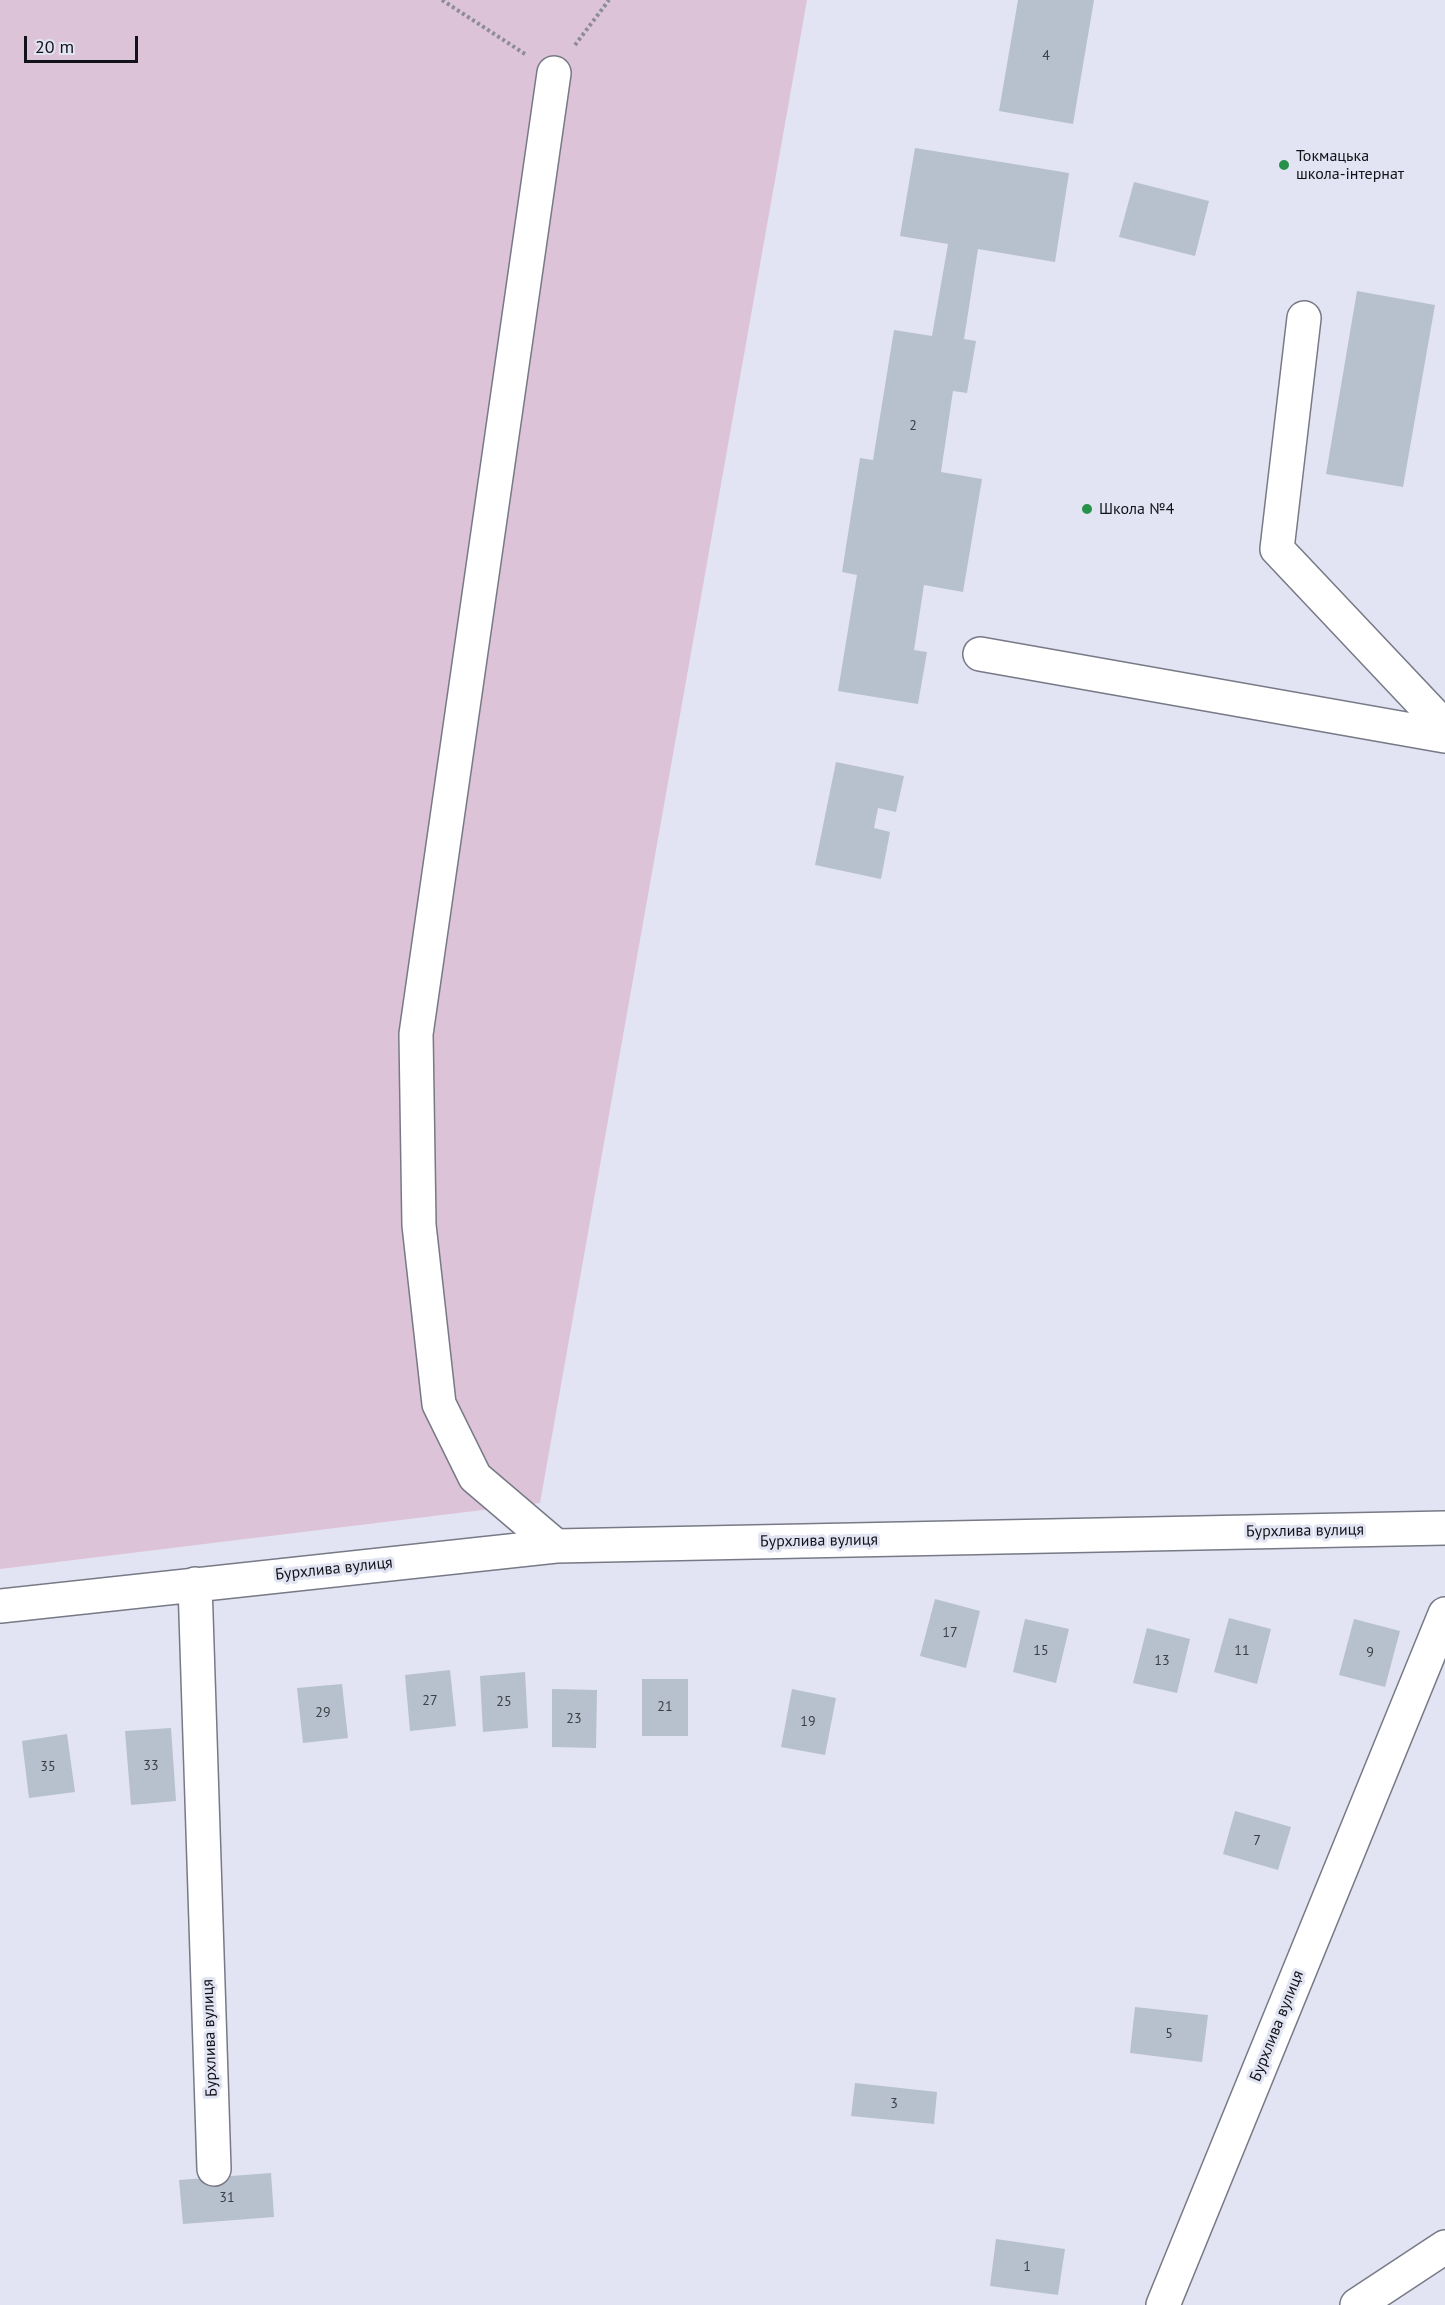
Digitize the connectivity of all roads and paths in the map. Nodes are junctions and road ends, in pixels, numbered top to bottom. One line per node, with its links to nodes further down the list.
1 (442, 0): 3 (path)
2 (609, 0): 3 (path)
3 (554, 73): 9 (street)
4 (1304, 318): 6 (street)
5 (980, 654): 7 (street)
6 (1445, 728)
7 (1445, 736)
8 (1445, 1528): 9 (street, Бурхлива вулиця)
9 (556, 1546): 10 (street, Бурхлива вулиця)
10 (195, 1584): 11 (street, Бурхлива вулиця); 13 (street, Бурхлива вулиця)
11 (0, 1606)
12 (1445, 1614): 15 (street, Бурхлива вулиця)
13 (214, 2169)
14 (1445, 2247): 16 (street)
15 (1163, 2305)
16 (1357, 2305)

